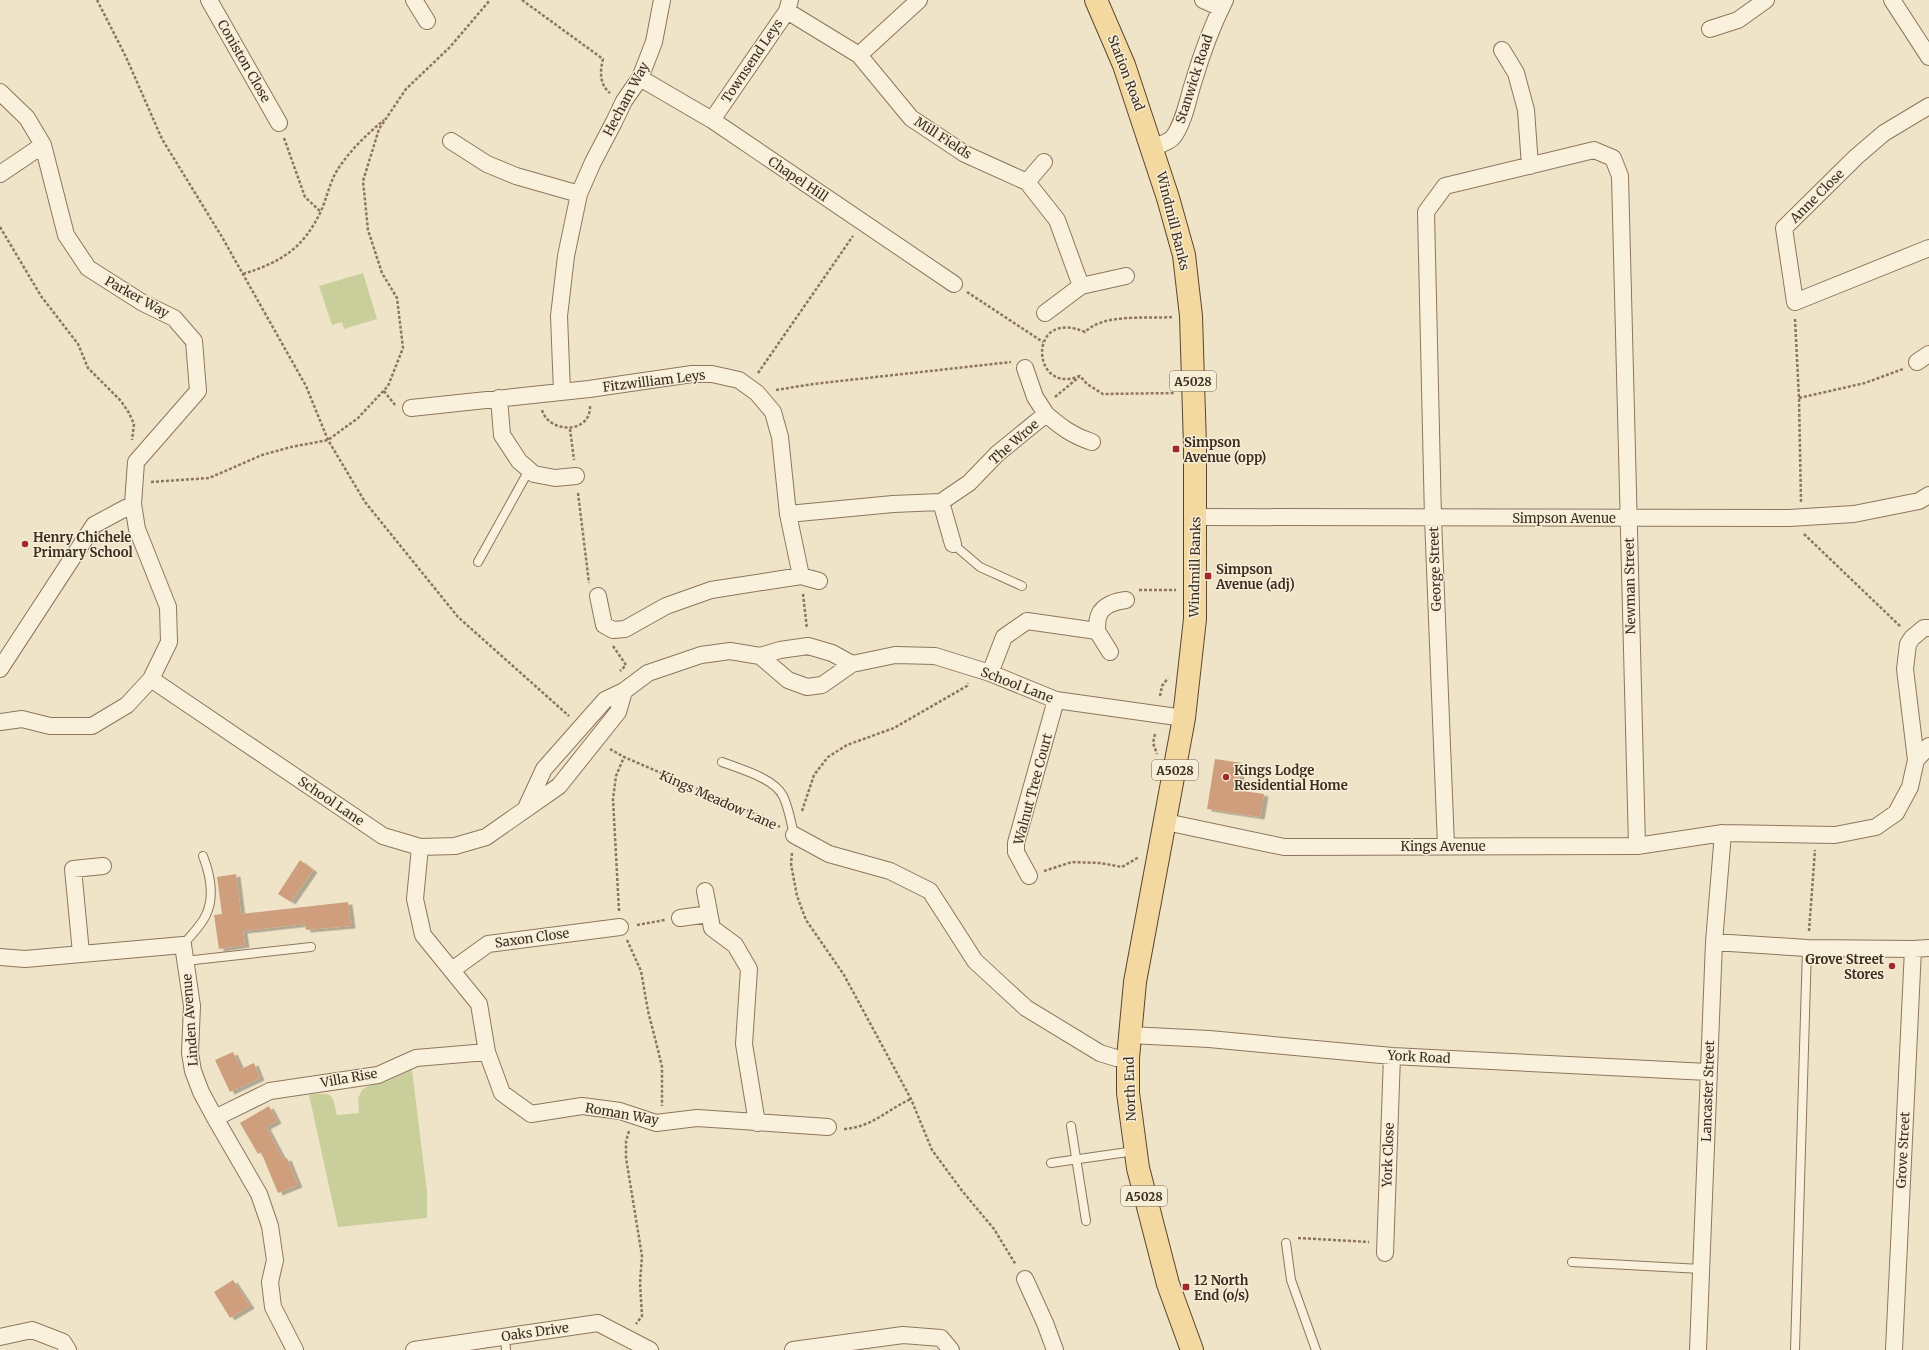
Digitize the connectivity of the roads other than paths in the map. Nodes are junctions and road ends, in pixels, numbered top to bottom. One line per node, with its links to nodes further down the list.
1 (209, 0): 20 (street, Coniston Close)
2 (662, 0): 16 (street, Hecham Way)
3 (919, 0): 14 (street)
4 (1096, 0): 23 (main road, Station Road / A5028)
5 (1203, 0): 9 (street)
6 (1766, 0): 12 (street)
7 (1892, 0): 15 (street)
8 (417, 1): 11 (street)
9 (1223, 4): 23 (street, Stanwick Road)
10 (789, 5): 14 (street, Mill Fields); 19 (street, Townsend Leys)
11 (427, 21)
12 (1710, 29)
13 (1502, 50): 25 (street)
14 (859, 55): 27 (street, Mill Fields)
15 (1929, 57)
16 (640, 78): 19 (street, Chapel Hill); 28 (street, Hecham Way)
17 (0, 92): 22 (street, Parker Way)
18 (1929, 106): 29 (street, Anne Close)
19 (712, 120): 31 (street, Chapel Hill)
20 (279, 123)
21 (451, 141): 28 (street)
22 (43, 144): 26 (street); 44 (street, Parker Way)
23 (1153, 147): 46 (main road, Windmill Banks / A5028)
24 (1044, 162): 27 (street)
25 (1530, 166): 47 (street, George Street); 48 (street, Newman Street)
26 (0, 174)
27 (1027, 182): 32 (street, Mill Fields)
28 (579, 194): 35 (street, Hecham Way)
29 (1929, 248)
30 (1126, 276): 32 (street)
31 (954, 284)
32 (1081, 286): 33 (street)
33 (1045, 312)
34 (1026, 363): 38 (street, The Wroe)
35 (562, 392): 36 (street, Fitzwilliam Leys); 45 (street, Fitzwilliam Leys)
36 (499, 398): 37 (street, Fitzwilliam Leys); 40 (street)
37 (411, 408)
38 (1045, 411): 39 (street); 43 (street, The Wroe)
39 (1092, 442)
40 (529, 470): 41 (street); 50 (lane)
41 (576, 476)
42 (1929, 494): 48 (street, Simpson Avenue)
43 (941, 502): 45 (street); 49 (street)
44 (133, 504): 61 (street); 63 (street)
45 (788, 514): 51 (street, Fitzwilliam Leys)
46 (1196, 517): 47 (street, Simpson Avenue); 66 (main road, Windmill Banks / A5028)
47 (1433, 518): 48 (street, Simpson Avenue); 75 (street, George Street)
48 (1629, 518): 76 (street, Newman Street)
49 (953, 544): 53 (lane)
50 (478, 562)
51 (801, 576): 52 (street); 54 (street)
52 (819, 581)
53 (1022, 586)
54 (598, 596)
55 (1126, 600): 57 (street)
56 (1929, 628): 69 (street)
57 (1097, 631): 58 (street); 62 (street)
58 (1110, 652)
59 (760, 656): 60 (street); 60 (street); 64 (street)
60 (852, 664): 62 (street, School Lane)
61 (0, 669)
62 (990, 674): 65 (street, School Lane)
63 (151, 679): 67 (street); 77 (street, School Lane)
64 (624, 691): 71 (street, School Lane); 71 (street)
65 (1056, 700): 66 (street, School Lane); 80 (street, Walnut Tree Court)
66 (1184, 718): 72 (main road, Windmill Banks / A5028)
67 (0, 722)
68 (1929, 746): 69 (street)
69 (1916, 760): 73 (street, Kings Avenue)
70 (722, 762): 74 (lane)
71 (526, 810): 77 (street, School Lane)
72 (1166, 822): 75 (street, Kings Avenue); 94 (main road, North End / A5028)
73 (1723, 833): 76 (street, Kings Avenue); 85 (street, Lancaster Street)
74 (794, 835): 97 (street)
75 (1446, 846): 76 (street, Kings Avenue)
76 (1637, 846)
77 (420, 847): 93 (street, Roman Way)
78 (203, 856): 91 (lane)
79 (103, 866): 90 (street)
80 (1029, 876)
81 (705, 891): 82 (street)
82 (709, 914): 83 (street); 100 (street)
83 (680, 918)
84 (620, 927): 93 (street, Saxon Close)
85 (1714, 942): 87 (street); 98 (street, Lancaster Street)
86 (311, 947): 91 (lane)
87 (1808, 948): 89 (street); 124 (lane)
88 (1929, 948): 89 (street)
89 (1912, 949): 125 (street, Grove Street)
90 (81, 953): 91 (street); 92 (street)
91 (184, 953): 99 (street, Linden Avenue)
92 (0, 956)
93 (452, 970): 95 (street, Roman Way)
94 (1130, 1036): 96 (street, York Road); 97 (main road, North End / A5028)
95 (487, 1052): 99 (street, Villa Rise); 100 (street, Roman Way)
96 (1392, 1056): 98 (street, York Road); 108 (street, York Close)
97 (1128, 1058): 103 (main road, North End / A5028)
98 (1708, 1072): 110 (street, Lancaster Street)
99 (215, 1118): 115 (street, Linden Avenue)
100 (757, 1123): 102 (street, Roman Way)
101 (1071, 1126): 104 (lane)
102 (828, 1127)
103 (1135, 1152): 104 (lane); 121 (main road, North End / A5028)
104 (1076, 1158): 105 (lane); 106 (lane)
105 (1051, 1163)
106 (1086, 1222)
107 (1286, 1243): 122 (lane)
108 (1385, 1248)
109 (1572, 1262): 110 (lane)
110 (1701, 1268): 123 (street, Lancaster Street)
111 (1025, 1279): 120 (street)
112 (0, 1337): 114 (street)
113 (505, 1343): 116 (street, Oaks Drive); 117 (street, Oaks Drive)
114 (68, 1350)
115 (295, 1350)
116 (414, 1350)
117 (650, 1350)
118 (793, 1350): 119 (street)
119 (951, 1350)
120 (1055, 1350)
121 (1192, 1350)
122 (1316, 1350)
123 (1698, 1350)
124 (1795, 1350)
125 (1894, 1350)

